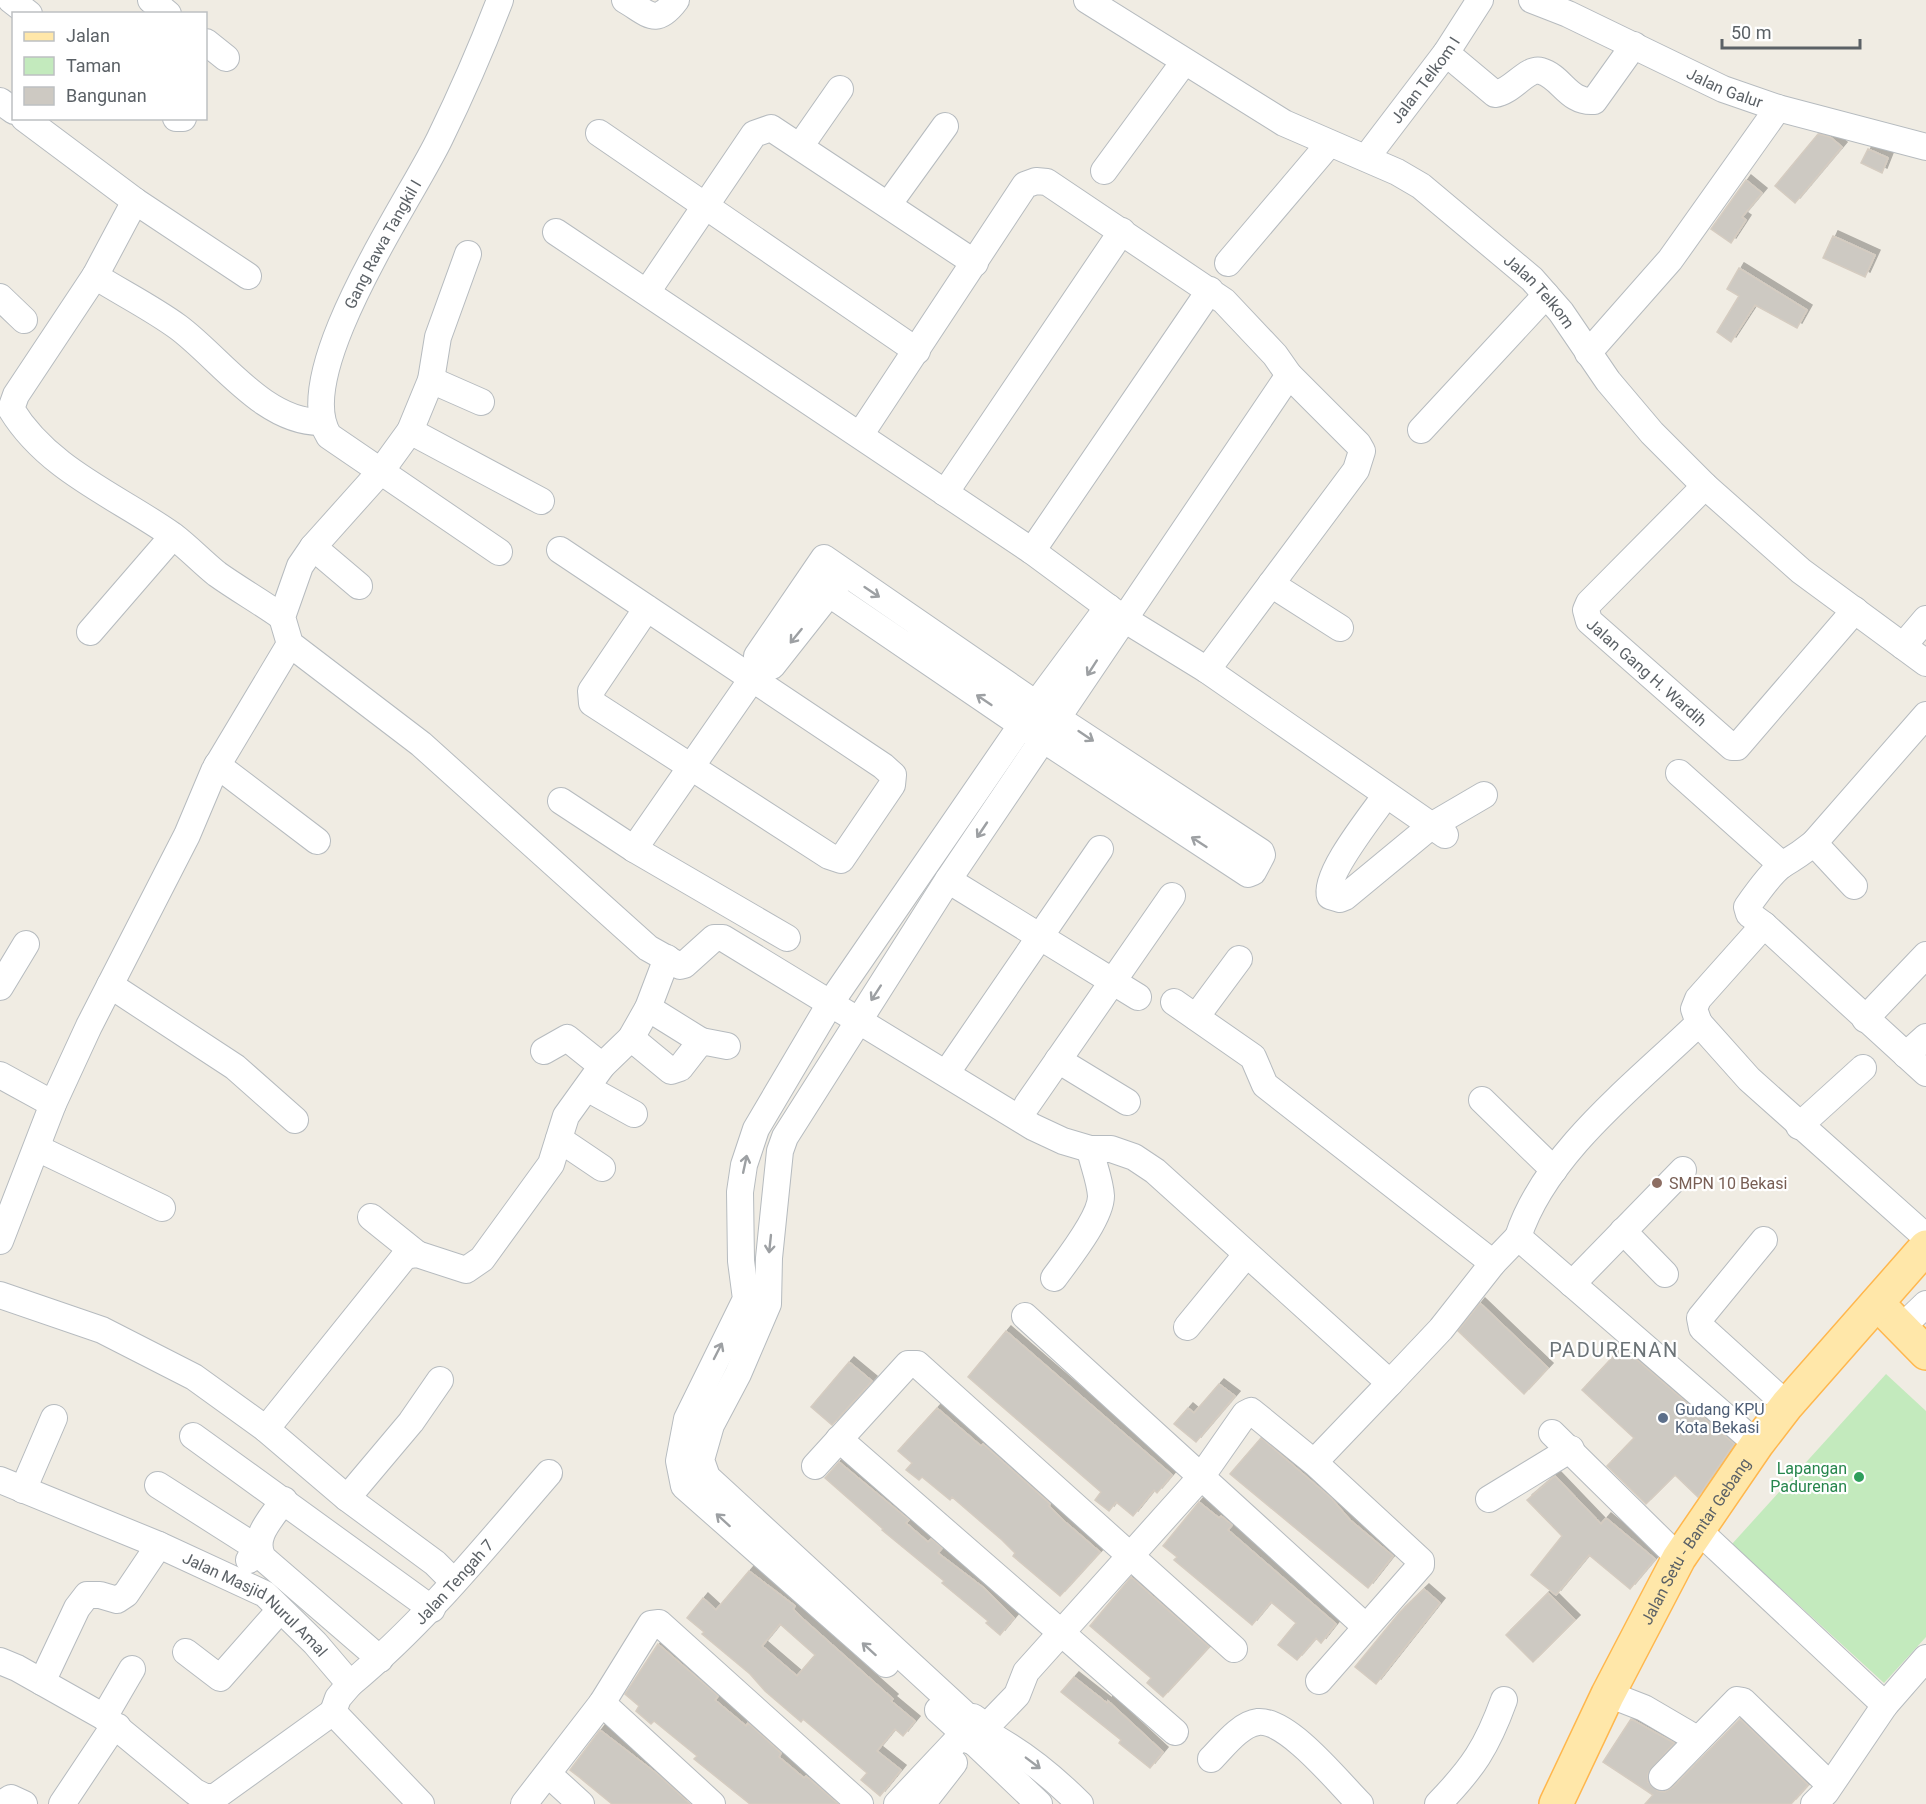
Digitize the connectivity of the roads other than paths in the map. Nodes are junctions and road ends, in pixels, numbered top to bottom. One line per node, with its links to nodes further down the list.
1 (11, 0): 9 (street)
2 (151, 0): 10 (street)
3 (500, 0): 47 (street, Gang Rawa Tangkil I)
4 (625, 0): 5 (street)
5 (676, 0)
6 (1480, 0): 13 (street, Jalan Telkom I)
7 (1532, 0): 12 (street, Jalan Galur)
8 (1102, 4): 15 (street, Jalan Telkom)
9 (26, 12)
10 (166, 12)
11 (207, 43): 14 (street)
12 (1634, 45): 13 (street); 17 (street, Jalan Galur)
13 (1446, 53): 24 (street, Jalan Telkom I)
14 (226, 58)
15 (1185, 62): 21 (street, Jalan Telkom); 25 (street)
16 (840, 89): 22 (street)
17 (1778, 108): 23 (street, Jalan Galur); 42 (street)
18 (27, 120): 26 (street)
19 (945, 126): 28 (street)
20 (598, 133): 27 (street)
21 (1329, 144): 24 (street, Jalan Telkom); 33 (street)
22 (801, 145): 27 (street); 28 (street)
23 (1926, 147)
24 (1366, 158): 38 (street, Jalan Telkom)
25 (1104, 171)
26 (135, 201): 34 (street); 35 (street)
27 (706, 205): 37 (street); 41 (street)
28 (888, 205): 32 (street)
29 (1122, 231): 32 (street); 36 (street); 53 (street)
30 (556, 232): 37 (street)
31 (468, 254): 44 (street)
32 (975, 263): 41 (street)
33 (1228, 263)
34 (95, 276): 46 (street); 47 (street)
35 (248, 276)
36 (1210, 290): 43 (street); 58 (street)
37 (647, 292): 50 (street)
38 (1546, 295): 42 (street, Jalan Telkom); 48 (street)
39 (0, 297): 40 (street)
40 (24, 320)
41 (917, 351): 50 (street)
42 (1588, 353): 52 (street, Jalan Telkom)
43 (1289, 375): 60 (street); 65 (street)
44 (432, 380): 45 (street); 49 (street)
45 (481, 402)
46 (6, 410): 55 (street)
47 (311, 422): 51 (street)
48 (1421, 430)
49 (410, 431): 51 (street); 54 (street)
50 (860, 435): 53 (street)
51 (381, 471): 56 (street); 59 (street)
52 (1705, 486): 64 (street, Jalan Telkom); 64 (street, Jalan Gang H. Wardih)
53 (945, 493): 58 (street)
54 (541, 501)
55 (173, 536): 66 (street); 69 (street)
56 (313, 547): 61 (street); 66 (street)
57 (560, 549): 63 (street)
58 (1032, 551): 65 (street)
59 (500, 552)
60 (1271, 584): 68 (street); 73 (street)
61 (359, 586)
62 (812, 596): 74 (street); 75 (street, one-way to 75); 78 (street, one-way to 62)
63 (647, 608): 74 (street); 80 (street)
64 (1855, 610): 71 (street, Jalan Telkom)
65 (1116, 613): 73 (street); 75 (street); 77 (street, one-way to 77)
66 (282, 617): 70 (street)
67 (1926, 619): 71 (street)
68 (1340, 628)
69 (90, 632)
70 (290, 644): 79 (street); 99 (street)
71 (1903, 646): 72 (street, Jalan Telkom)
72 (1926, 663)
73 (1207, 670): 82 (street)
74 (756, 674): 80 (street); 80 (street)
75 (1036, 704): 77 (street); 78 (street)
76 (1926, 715): 87 (street)
77 (1059, 718): 78 (street); 78 (street, one-way to 78)
78 (1033, 732): 91 (street, one-way to 91); 105 (street)
79 (217, 765): 86 (street); 102 (street)
80 (690, 765): 88 (street)
81 (1679, 773): 90 (street)
82 (1386, 795): 85 (street); 85 (street)
83 (1484, 795): 85 (street)
84 (561, 801): 88 (street)
85 (1438, 831)
86 (317, 841)
87 (1814, 843): 90 (street); 92 (street)
88 (634, 849): 96 (street)
89 (1100, 849): 95 (street)
90 (1782, 865): 94 (street)
91 (948, 880): 95 (street); 109 (street, one-way to 109)
92 (1854, 886)
93 (1172, 896): 101 (street)
94 (1764, 925): 110 (street); 111 (street)
95 (1040, 936): 101 (street); 119 (street)
96 (787, 938)
97 (26, 944): 103 (street)
98 (1926, 955): 110 (street)
99 (667, 958): 105 (street); 107 (street)
100 (1239, 959): 108 (street)
101 (1113, 981): 104 (street); 118 (street)
102 (110, 985): 127 (street); 130 (street)
103 (0, 987)
104 (1138, 997)
105 (831, 1002): 109 (street); 153 (street, one-way to 105)
106 (1174, 1002): 108 (street)
107 (648, 1008): 113 (street); 114 (street)
108 (1196, 1017): 148 (street)
109 (860, 1019): 134 (street); 153 (street, one-way to 153)
110 (1865, 1019): 117 (street)
111 (1699, 1023): 131 (street); 136 (street)
112 (1926, 1037): 117 (street)
113 (631, 1038): 114 (street); 120 (street)
114 (701, 1041): 115 (street)
115 (728, 1046)
116 (544, 1051): 120 (street)
117 (1906, 1055): 122 (street)
118 (1058, 1060): 126 (street); 128 (street)
119 (952, 1065)
120 (602, 1066): 124 (street)
121 (1863, 1068): 131 (street)
122 (1926, 1073)
123 (0, 1075): 127 (street)
124 (587, 1088): 129 (street); 132 (street)
125 (1482, 1100): 136 (street)
126 (1127, 1102)
127 (53, 1104): 133 (street)
128 (1027, 1106)
129 (634, 1114)
130 (295, 1120)
131 (1799, 1126): 142 (street)
132 (559, 1139): 135 (street); 146 (street)
133 (37, 1148): 138 (street); 144 (street)
134 (1090, 1149): 147 (street); 150 (street)
135 (602, 1168)
136 (1554, 1170): 141 (street)
137 (1683, 1170): 140 (street)
138 (162, 1208)
139 (371, 1217): 146 (street)
140 (1623, 1231): 149 (street); 151 (street)
141 (1518, 1237): 148 (street); 151 (street)
142 (1926, 1237)
143 (1764, 1240): 162 (street)
144 (0, 1241)
145 (1926, 1247): 154 (main road, Jalan Setu - Bantar Gebang)
146 (417, 1254): 164 (street)
147 (1246, 1255): 157 (street); 161 (street)
148 (1493, 1263): 161 (street)
149 (1665, 1274)
150 (1054, 1278)
151 (1572, 1284): 167 (street)
152 (0, 1295): 164 (street)
153 (757, 1301): 204 (street)
154 (1877, 1303): 158 (main road); 162 (main road, Jalan Setu - Bantar Gebang)
155 (1926, 1304): 158 (street)
156 (1025, 1316): 171 (street)
157 (1187, 1327)
158 (1901, 1328): 159 (main road)
159 (1926, 1353)
160 (440, 1380): 175 (street)
161 (1390, 1383): 168 (street)
162 (1787, 1405): 167 (main road, Jalan Setu - Bantar Gebang)
163 (54, 1418): 174 (street)
164 (266, 1429): 175 (street)
165 (194, 1436): 177 (street)
166 (839, 1440): 169 (street); 181 (street); 188 (street)
167 (1756, 1444): 178 (main road, Jalan Setu - Bantar Gebang)
168 (1323, 1453)
169 (814, 1466)
170 (549, 1473): 184 (street, Jalan Tengah 7)
171 (1201, 1477): 181 (street); 187 (street); 187 (street)
172 (0, 1480): 174 (street, Jalan Masjid Nurul Amal)
173 (158, 1485): 180 (street)
174 (23, 1490): 179 (street, Jalan Masjid Nurul Amal)
175 (347, 1498): 184 (street)
176 (1489, 1499): 182 (street)
177 (284, 1500): 180 (street); 185 (street)
178 (1699, 1531): 182 (main road, Jalan Setu - Bantar Gebang); 201 (street)
179 (159, 1545): 183 (street, Jalan Masjid Nurul Amal); 196 (street)
180 (257, 1548): 183 (street); 192 (street)
181 (1131, 1556): 188 (street); 189 (street)
182 (1679, 1558): 198 (main road, Jalan Setu - Bantar Gebang)
183 (236, 1579): 186 (street, Jalan Masjid Nurul Amal)
184 (454, 1582): 185 (street, Jalan Tengah 7)
185 (432, 1609): 192 (street, Jalan Tengah 7)
186 (280, 1610): 190 (street); 197 (street, Jalan Masjid Nurul Amal)
187 (1366, 1627): 195 (street)
188 (1062, 1634): 204 (street); 205 (street)
189 (1234, 1649)
190 (186, 1653)
191 (1926, 1658): 201 (street)
192 (380, 1659): 197 (street, Jalan Tengah 7)
193 (0, 1661): 196 (street)
194 (132, 1669): 203 (street)
195 (1319, 1681)
196 (42, 1682): 203 (street)
197 (350, 1684): 202 (street)
198 (1608, 1694): 206 (street); 225 (main road, Jalan Setu - Bantar Gebang)
199 (1504, 1700): 224 (street)
200 (602, 1703): 208 (street); 217 (street); 218 (street)
201 (1885, 1706): 210 (street)
202 (333, 1712): 203 (street); 214 (street)
203 (111, 1722): 213 (street)
204 (972, 1730): 219 (street); 220 (street); 221 (street); 222 (street, one-way to 222)
205 (1174, 1731)
206 (1697, 1739): 209 (street); 210 (street)
207 (1211, 1759): 223 (street)
208 (548, 1774): 215 (street); 216 (street)
209 (1662, 1777)
210 (1822, 1794)
211 (2, 1804): 212 (street)
212 (24, 1804)
213 (62, 1804)
214 (421, 1804)
215 (524, 1804)
216 (581, 1804)
217 (712, 1804)
218 (860, 1804)
219 (897, 1804)
220 (922, 1804)
221 (1039, 1804)
222 (1080, 1804)
223 (1360, 1804)
224 (1438, 1804)
225 (1556, 1804)

